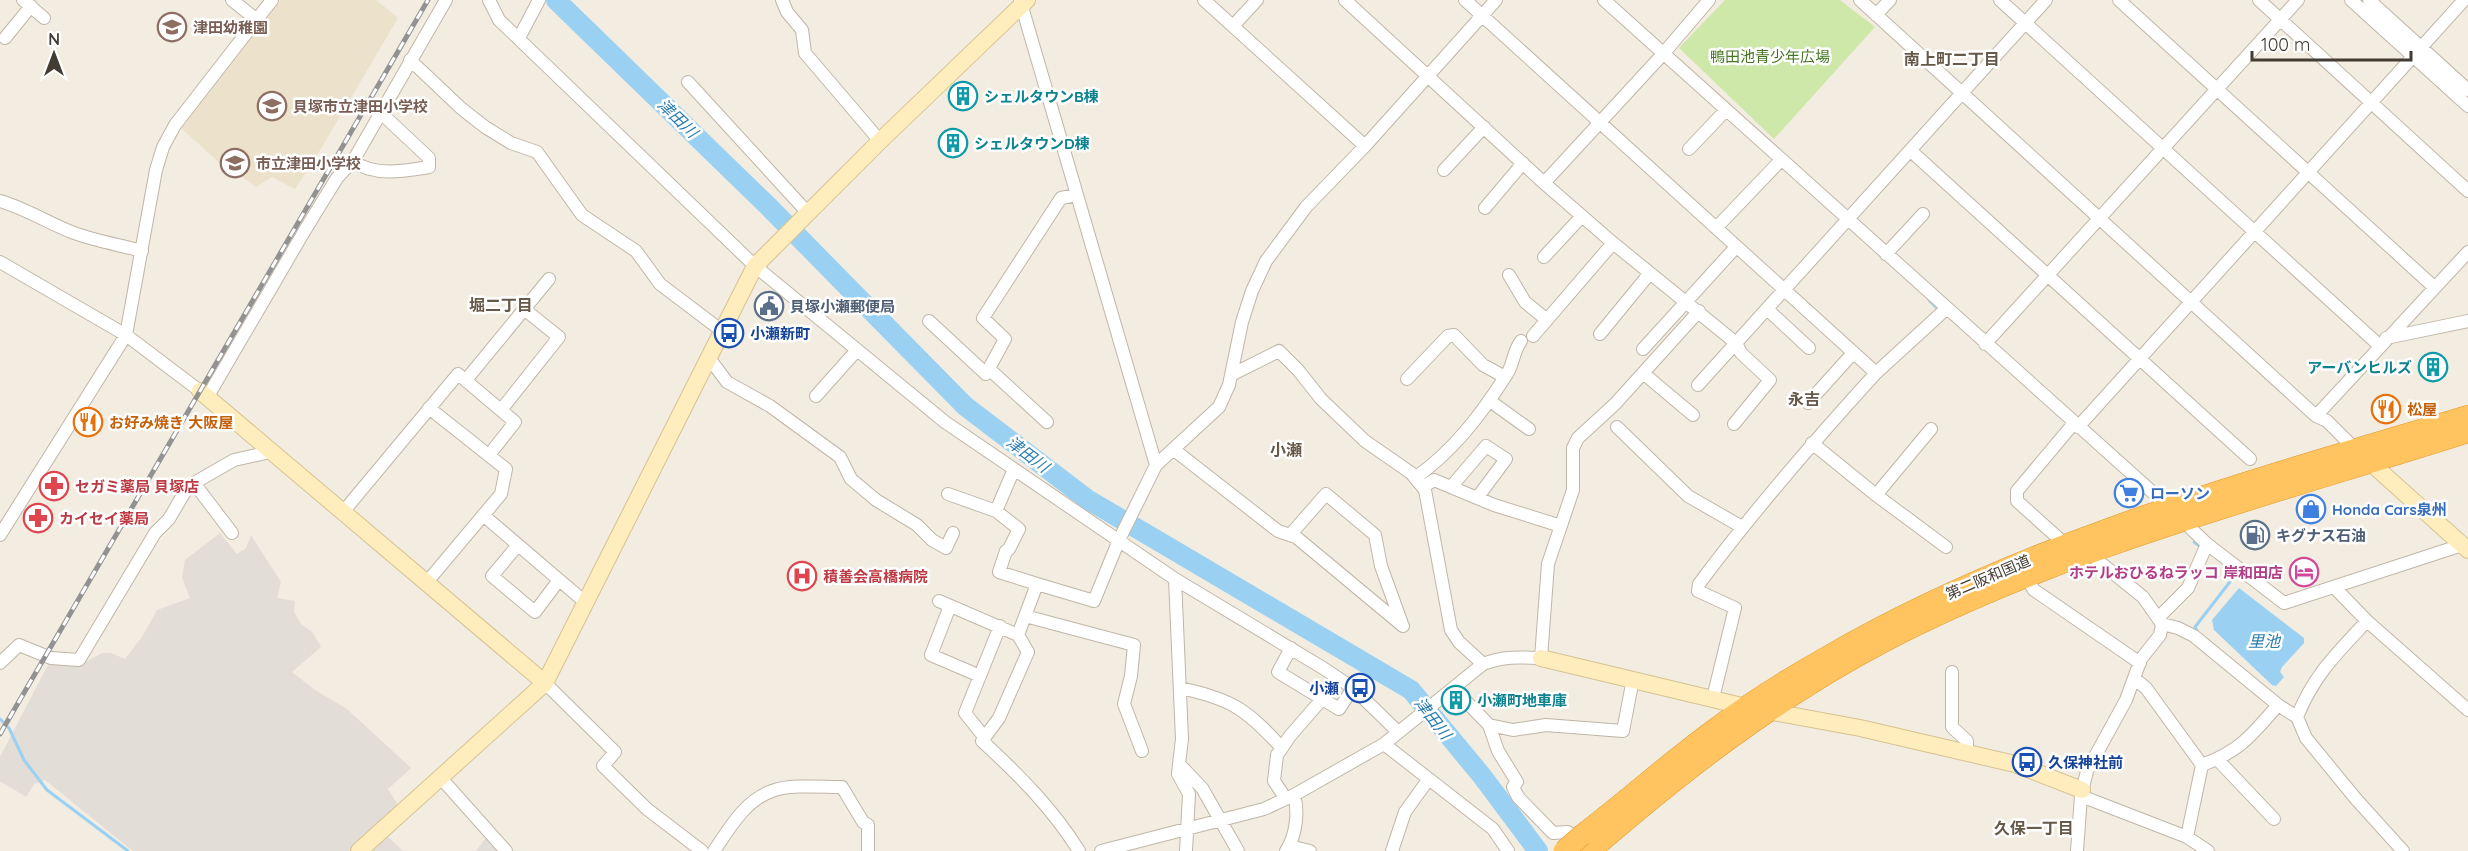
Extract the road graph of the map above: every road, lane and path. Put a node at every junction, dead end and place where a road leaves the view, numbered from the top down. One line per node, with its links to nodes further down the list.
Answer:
1 (232, 0): 29 (street)
2 (272, 0): 29 (street)
3 (446, 0): 37 (street)
4 (489, 0): 34 (street)
5 (539, 0): 34 (street)
6 (782, 0): 49 (street)
7 (1204, 0): 32 (street)
8 (1257, 0): 32 (street)
9 (1345, 0): 38 (street)
10 (1465, 0): 26 (street)
11 (1496, 0): 26 (street)
12 (1604, 0): 36 (street)
13 (1709, 0): 36 (street)
14 (1860, 0): 27 (street)
15 (1890, 0): 27 (street)
16 (2000, 0): 31 (street)
17 (2046, 0): 31 (street)
18 (2119, 0): 40 (street)
19 (2259, 0): 30 (street)
20 (2298, 0): 30 (street)
21 (2351, 0): 35 (street)
22 (2369, 0): 35 (street)
23 (2464, 0): 35 (street)
24 (1023, 2): 49 (street); 61 (street)
25 (27, 3): 28 (street); 33 (street)
26 (1482, 15): 38 (street); 47 (street)
27 (1876, 15): 42 (street)
28 (44, 18)
29 (257, 20): 73 (street)
30 (2281, 20): 40 (street); 43 (street)
31 (2025, 22): 42 (street); 51 (street)
32 (1233, 26): 50 (street)
33 (5, 38)
34 (519, 38): 78 (street)
35 (2416, 52): 41 (street); 43 (street); 44 (street)
36 (1663, 54): 45 (street); 47 (street)
37 (410, 60): 46 (street); 94 (street)
38 (1428, 74): 48 (street); 50 (street)
39 (688, 82): 64 (street)
40 (2217, 88): 51 (street); 58 (street)
41 (2468, 90)
42 (1962, 92): 53 (street); 67 (street)
43 (2372, 103): 58 (street); 60 (street)
44 (2468, 106)
45 (1726, 110): 52 (street); 54 (street)
46 (381, 113): 55 (street); 55 (street)
47 (1600, 121): 59 (street); 69 (street)
48 (1484, 127): 56 (street); 57 (street)
49 (880, 141): 64 (street)
50 (1365, 146): 111 (street)
51 (2163, 147): 67 (street); 70 (street)
52 (1689, 149)
53 (1911, 151): 68 (street); 81 (street)
54 (1781, 160): 68 (street); 69 (street)
55 (353, 162): 116 (street)
56 (1523, 164): 59 (street); 63 (street)
57 (1444, 170)
58 (2309, 172): 70 (street); 83 (street)
59 (1544, 183): 66 (street)
60 (2468, 191)
61 (1077, 195): 110 (street); 141 (street)
62 (0, 201): 73 (street)
63 (1485, 208)
64 (808, 213): 78 (street)
65 (1923, 214): 75 (street)
66 (1581, 216): 71 (street); 76 (street)
67 (2099, 217): 81 (street); 86 (street)
68 (1848, 219): 75 (street); 84 (street)
69 (1716, 228): 72 (street)
70 (2256, 231): 86 (street); 99 (street)
71 (1613, 243): 79 (street); 91 (street)
72 (1736, 247): 84 (street); 85 (street)
73 (142, 251): 96 (street)
74 (2468, 252): 83 (street)
75 (1886, 254): 87 (street)
76 (1544, 257)
77 (0, 262): 96 (street)
78 (755, 266): 94 (street); 104 (street)
79 (1650, 273): 85 (street); 95 (street)
80 (1509, 274): 91 (street)
81 (2046, 276): 101 (street); 107 (street)
82 (549, 279): 88 (street)
83 (2434, 287): 99 (street)
84 (1783, 291): 89 (street); 105 (street)
85 (1685, 300): 90 (street); 103 (street)
86 (2192, 302): 107 (street); 124 (street)
87 (1947, 308): 101 (street); 109 (street)
88 (524, 309): 114 (street); 122 (street)
89 (1767, 309): 100 (street); 102 (street)
90 (1699, 311): 100 (street); 108 (street)
91 (1547, 320): 97 (street)
92 (929, 321): 110 (street)
93 (2468, 321): 99 (street)
94 (722, 331): 106 (street)
95 (1599, 334)
96 (126, 335): 116 (street); 157 (street)
97 (1533, 336)
98 (1521, 341): 112 (street)
99 (2383, 342): 124 (street)
100 (1736, 343): 115 (street); 127 (street)
101 (1984, 344): 128 (street)
102 (1809, 348)
103 (1643, 349)
104 (857, 350): 117 (street); 142 (street)
105 (1853, 352): 109 (street); 119 (street)
106 (709, 358): 156 (street); 172 (street)
107 (2139, 360): 128 (street); 139 (street)
108 (1643, 373): 123 (street); 153 (street)
109 (1876, 373): 134 (street)
110 (986, 375): 126 (street)
111 (1231, 375): 135 (street); 143 (street)
112 (1505, 377): 113 (street); 118 (street)
113 (1407, 379)
114 (466, 380): 121 (street); 122 (street)
115 (1698, 385)
116 (204, 394): 137 (street)
117 (816, 396)
118 (1490, 401): 131 (street); 143 (street)
119 (1808, 403)
120 (2468, 407): 129 (highway)
121 (429, 408): 138 (street); 149 (street)
122 (501, 410): 138 (street)
123 (1693, 415)
124 (2316, 416): 136 (street)
125 (2468, 416): 129 (highway, 第二阪和国道)
126 (1047, 422)
127 (1734, 424)
128 (2076, 425): 151 (street); 162 (street)
129 (2439, 425): 136 (highway, 第二阪和国道)
130 (1617, 428): 154 (street)
131 (1529, 429)
132 (1930, 429): 147 (street)
133 (2468, 432): 140 (highway, 第二阪和国道)
134 (1812, 443): 147 (street); 154 (street)
135 (1173, 449): 141 (street); 158 (street)
136 (2355, 449): 140 (street); 151 (highway, 第二阪和国道)
137 (270, 452): 144 (street); 149 (street)
138 (489, 455): 152 (street)
139 (2250, 459)
140 (2371, 463): 151 (highway, 第二阪和国道); 163 (street)
141 (1156, 465): 159 (street)
142 (1014, 469): 150 (street); 159 (street)
143 (1419, 482): 145 (street); 182 (street)
144 (194, 483): 155 (street); 180 (street)
145 (1451, 487): 148 (street); 148 (street)
146 (948, 494): 150 (street)
147 (1876, 495): 164 (street)
148 (1477, 498): 153 (street)
149 (343, 512): 169 (street)
150 (996, 512): 170 (street)
151 (2176, 514): 161 (street); 162 (highway, 第二阪和国道); 165 (highway, 第二阪和国道)
152 (483, 515): 160 (street); 169 (street)
153 (1561, 526): 179 (street)
154 (1742, 526): 191 (street)
155 (232, 533)
156 (953, 533)
157 (0, 535)
158 (1290, 535): 158 (street)
159 (1119, 540): 167 (street); 170 (street)
160 (518, 544): 168 (street); 168 (street)
161 (2207, 544): 171 (street); 174 (street)
162 (2065, 546): 165 (street); 194 (highway, 第二阪和国道)
163 (2466, 546): 171 (street)
164 (1946, 547)
165 (2089, 553): 166 (highway, 第二阪和国道); 174 (street)
166 (2026, 577): 181 (street); 196 (highway, 第二阪和国道)
167 (1175, 579): 178 (street); 188 (street)
168 (559, 580): 172 (street)
169 (427, 582): 187 (street)
170 (1037, 584): 173 (street)
171 (2334, 587): 175 (street)
172 (585, 602): 187 (street)
173 (1025, 616): 177 (street); 203 (street)
174 (2160, 620): 181 (street); 193 (street)
175 (2367, 621): 195 (street); 197 (street)
176 (1000, 626): 177 (street); 184 (street); 184 (street)
177 (1018, 635): 200 (street)
178 (1291, 648): 189 (street); 192 (street)
179 (1541, 658): 182 (street); 185 (street)
180 (0, 663)
181 (2140, 663): 186 (street)
182 (1483, 664): 190 (street)
183 (1952, 672): 204 (street)
184 (980, 676): 200 (street)
185 (1633, 679): 191 (street); 198 (street)
186 (2135, 679): 207 (street); 210 (street)
187 (545, 683): 208 (street); 220 (street)
188 (1180, 688): 202 (street); 206 (street)
189 (1353, 688): 192 (street); 199 (street)
190 (1453, 688): 198 (street); 199 (street)
191 (1713, 698): 194 (street)
192 (1322, 699): 202 (street)
193 (2278, 705): 197 (street); 205 (street)
194 (1746, 707): 196 (street); 216 (highway, 第二阪和国道)
195 (2468, 710)
196 (1769, 712): 204 (street); 216 (highway, 第二阪和国道)
197 (2297, 717): 233 (street)
198 (1489, 725): 216 (street)
199 (1398, 732): 201 (street)
200 (985, 738): 223 (street)
201 (1384, 744): 209 (street); 211 (street)
202 (1282, 748): 211 (street)
203 (1142, 751)
204 (1966, 753): 210 (street)
205 (2217, 759): 207 (street); 212 (street)
206 (1179, 764): 213 (street); 214 (street)
207 (2202, 765): 215 (street)
208 (440, 777): 218 (street); 219 (street)
209 (1428, 780): 228 (street); 229 (street)
210 (2082, 793): 215 (street); 231 (street)
211 (1290, 797): 213 (street); 217 (street)
212 (2274, 819)
213 (1222, 820): 214 (street); 226 (street)
214 (1187, 829): 224 (street); 225 (street)
215 (2187, 837): 232 (street)
216 (1588, 846): 230 (highway, 第二阪和国道, bridge)
217 (1287, 848): 227 (street)
218 (359, 851)
219 (506, 851)
220 (702, 851)
221 (714, 851): 222 (street)
222 (868, 851)
223 (1079, 851)
224 (1101, 851)
225 (1186, 851)
226 (1238, 851)
227 (1310, 851)
228 (1392, 851)
229 (1508, 851)
230 (1564, 851)
231 (2077, 851)
232 (2208, 851)
233 (2403, 851)

